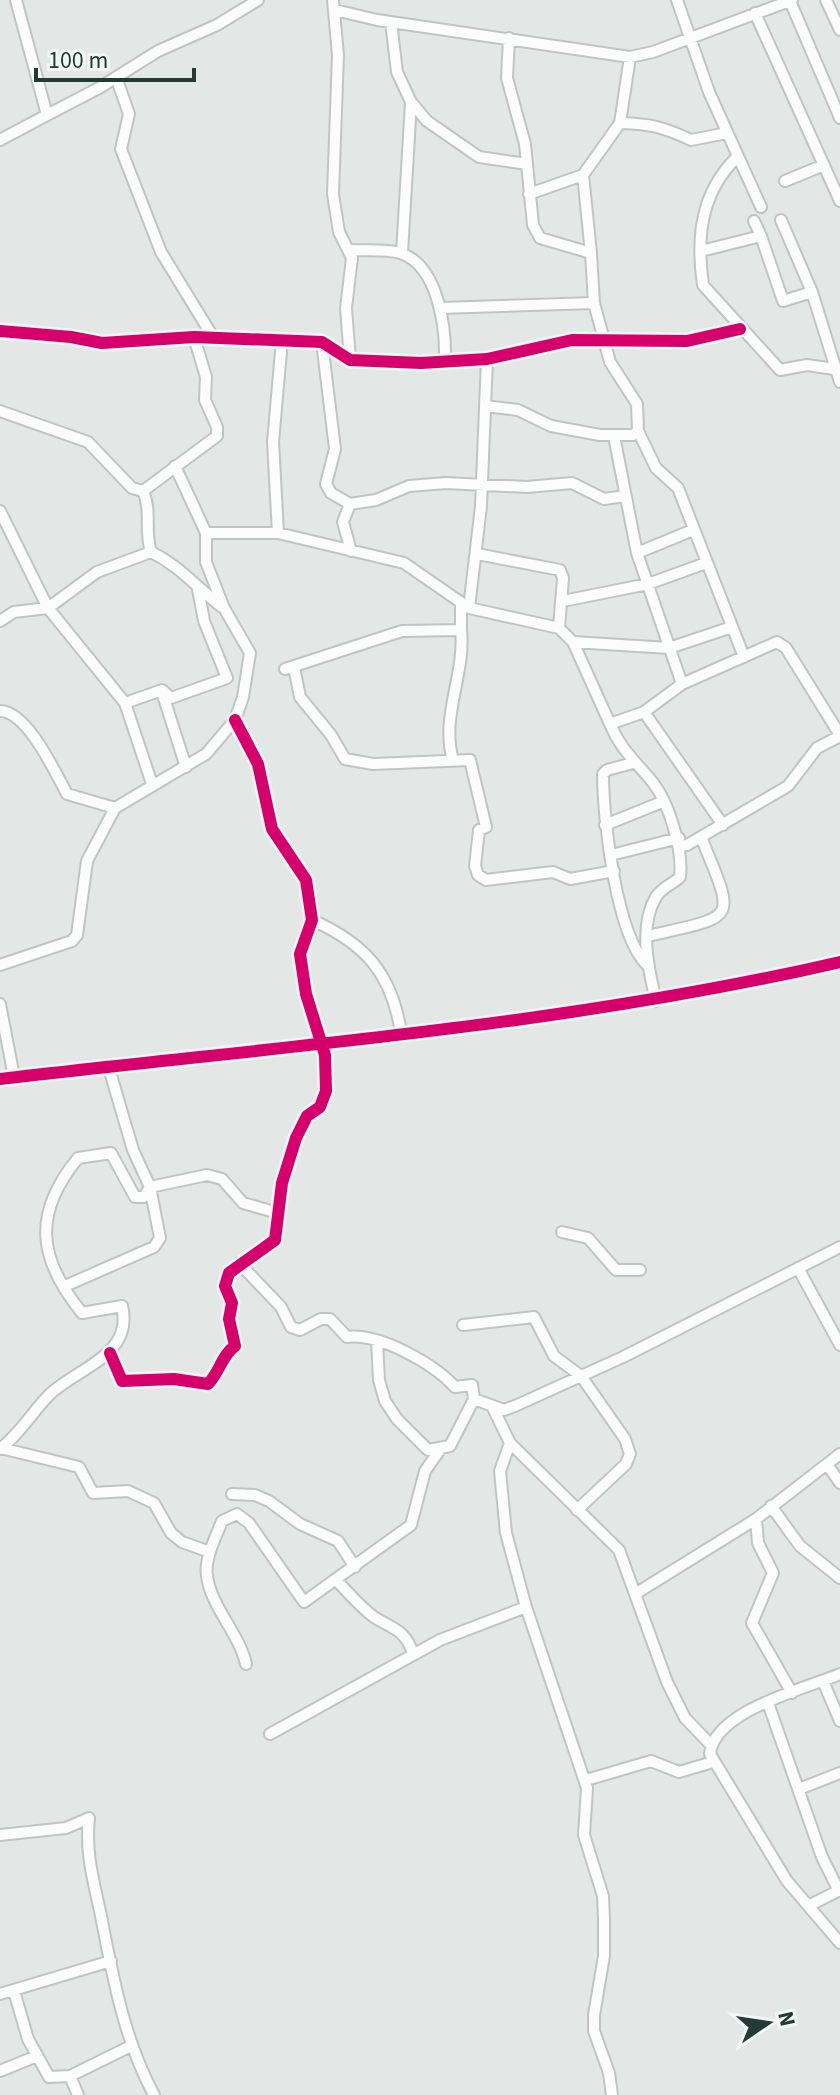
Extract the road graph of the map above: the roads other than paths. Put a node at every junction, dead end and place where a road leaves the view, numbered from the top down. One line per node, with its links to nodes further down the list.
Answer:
1 (16, 0): 15 (street)
2 (258, 0): 13 (street)
3 (677, 0): 11 (street)
4 (791, 0): 7 (street); 16 (street)
5 (826, 0): 9 (street)
6 (334, 5): 8 (street); 31 (street)
7 (755, 13): 11 (street); 22 (street)
8 (391, 22): 10 (street); 14 (street)
9 (840, 30)
10 (509, 38): 12 (street); 21 (street)
11 (688, 38): 12 (street); 18 (street)
12 (630, 57): 17 (street)
13 (116, 77): 15 (street); 41 (street)
14 (411, 102): 21 (street); 33 (street)
15 (47, 115): 19 (street)
16 (840, 118)
17 (620, 123): 18 (street); 23 (street)
18 (727, 133): 20 (street)
19 (0, 140)
20 (736, 158): 27 (street); 32 (street)
21 (527, 164): 25 (street)
22 (824, 165): 24 (street); 26 (street)
23 (583, 175): 25 (street); 34 (street)
24 (785, 181)
25 (529, 194): 34 (street)
26 (840, 201)
27 (761, 207)
28 (781, 220): 35 (street)
29 (754, 221): 30 (street)
30 (761, 236): 32 (street); 35 (street)
31 (351, 250): 33 (street); 46 (street)
32 (701, 251): 38 (street)
33 (402, 253): 37 (street)
34 (591, 253): 36 (street)
35 (812, 292): 48 (street)
36 (594, 303): 37 (street); 43 (street)
37 (440, 308): 47 (street)
38 (740, 329): 43 (street); 48 (street)
39 (0, 331): 40 (street)
40 (194, 337): 41 (street); 54 (street)
41 (213, 337): 42 (street)
42 (282, 340): 44 (street); 62 (street)
43 (603, 340): 45 (street); 52 (street)
44 (322, 342): 46 (street); 58 (street)
45 (487, 359): 47 (street); 50 (street)
46 (350, 360): 47 (street)
47 (445, 362)
48 (834, 369): 49 (street)
49 (840, 382)
50 (486, 406): 53 (street); 55 (street)
51 (0, 411): 56 (street)
52 (638, 431): 53 (street); 60 (street)
53 (614, 436): 57 (street)
54 (175, 466): 56 (street); 61 (street)
55 (482, 485): 57 (street); 58 (street); 66 (street)
56 (143, 491): 64 (street)
57 (625, 496): 65 (street)
58 (350, 504): 63 (street)
59 (0, 511): 72 (street)
60 (693, 530): 65 (street); 67 (street)
61 (206, 533): 62 (street); 73 (street)
62 (278, 533): 63 (street)
63 (351, 551): 71 (street)
64 (151, 552): 69 (street); 72 (street)
65 (637, 553): 68 (street)
66 (477, 554): 70 (street); 71 (street)
67 (706, 563): 68 (street); 75 (street)
68 (648, 584): 70 (street); 79 (street)
69 (198, 589): 73 (street); 82 (street)
70 (563, 601): 76 (street)
71 (465, 606): 76 (street); 77 (street)
72 (48, 608): 74 (street); 83 (street)
73 (224, 608): 86 (street)
74 (0, 621)
75 (732, 627): 79 (street); 80 (street)
76 (559, 628): 78 (street)
77 (461, 630): 89 (street); 89 (street)
78 (573, 642): 79 (street); 87 (street)
79 (669, 648): 81 (street)
80 (744, 657): 81 (street); 88 (street)
81 (682, 684): 85 (street)
82 (162, 690): 83 (street); 91 (street)
83 (125, 703): 92 (street)
84 (0, 711): 94 (street)
85 (644, 712): 87 (street); 96 (street)
86 (235, 720): 91 (street); 101 (street)
87 (610, 724): 90 (street)
88 (840, 735): 96 (street)
89 (453, 760): 100 (street)
90 (633, 763): 93 (street); 95 (street)
91 (186, 767): 92 (street)
92 (152, 784): 94 (street)
93 (662, 802): 95 (street); 98 (street)
94 (115, 808): 104 (street)
95 (605, 825): 99 (street)
96 (723, 825): 97 (street)
97 (701, 837): 98 (street); 102 (street)
98 (680, 842): 99 (street); 102 (street)
99 (611, 855): 100 (street)
100 (614, 871): 105 (street)
101 (312, 920): 108 (street); 109 (street)
102 (648, 936): 105 (street)
103 (840, 962): 106 (street)
104 (0, 965)
105 (647, 965): 106 (street)
106 (656, 1001): 108 (street)
107 (0, 1004): 111 (street)
108 (401, 1033): 109 (street)
109 (323, 1041): 110 (street); 113 (street)
110 (108, 1065): 111 (street); 112 (street)
111 (7, 1078)
112 (150, 1187): 113 (street); 119 (street); 119 (street)
113 (278, 1213): 116 (street)
114 (562, 1232): 118 (street)
115 (840, 1247): 117 (street)
116 (239, 1263): 121 (street); 123 (street)
117 (798, 1268): 122 (street); 124 (street)
118 (640, 1270)
119 (65, 1286): 123 (street)
120 (463, 1325): 124 (street)
121 (377, 1341): 125 (street); 129 (street)
122 (840, 1345)
123 (110, 1353): 128 (street)
124 (581, 1376): 126 (street); 135 (street)
125 (474, 1399): 126 (street); 129 (street)
126 (493, 1408): 127 (street)
127 (510, 1443): 135 (street); 142 (street)
128 (0, 1449): 137 (street)
129 (439, 1451): 138 (street)
130 (840, 1454): 131 (street)
131 (827, 1464): 132 (street); 134 (street)
132 (840, 1483)
133 (232, 1494): 138 (street)
134 (771, 1506): 136 (street); 139 (street)
135 (577, 1510): 141 (street)
136 (756, 1519): 141 (street); 147 (street)
137 (210, 1552): 140 (street); 144 (street)
138 (355, 1567): 140 (street)
139 (840, 1578)
140 (337, 1581): 143 (street)
141 (635, 1594): 151 (street)
142 (526, 1607): 143 (street); 154 (street)
143 (413, 1654): 150 (street)
144 (246, 1664)
145 (840, 1674): 146 (street)
146 (823, 1681): 147 (street); 149 (street)
147 (792, 1693): 148 (street)
148 (768, 1703): 151 (street); 155 (street)
149 (840, 1721)
150 (270, 1734)
151 (711, 1745): 152 (street)
152 (713, 1762): 154 (street); 158 (street)
153 (840, 1773): 155 (street)
154 (586, 1780): 169 (street)
155 (799, 1789): 157 (street)
156 (0, 1835): 160 (street)
157 (839, 1890): 158 (street)
158 (810, 1905): 159 (street)
159 (840, 1943)
160 (111, 1961): 161 (street); 163 (street)
161 (14, 1991): 162 (street); 164 (street)
162 (0, 1994)
163 (131, 2046): 166 (street); 168 (street)
164 (37, 2056): 165 (street); 166 (street)
165 (0, 2071)
166 (70, 2076): 167 (street)
167 (78, 2095)
168 (154, 2095)
169 (612, 2095)

